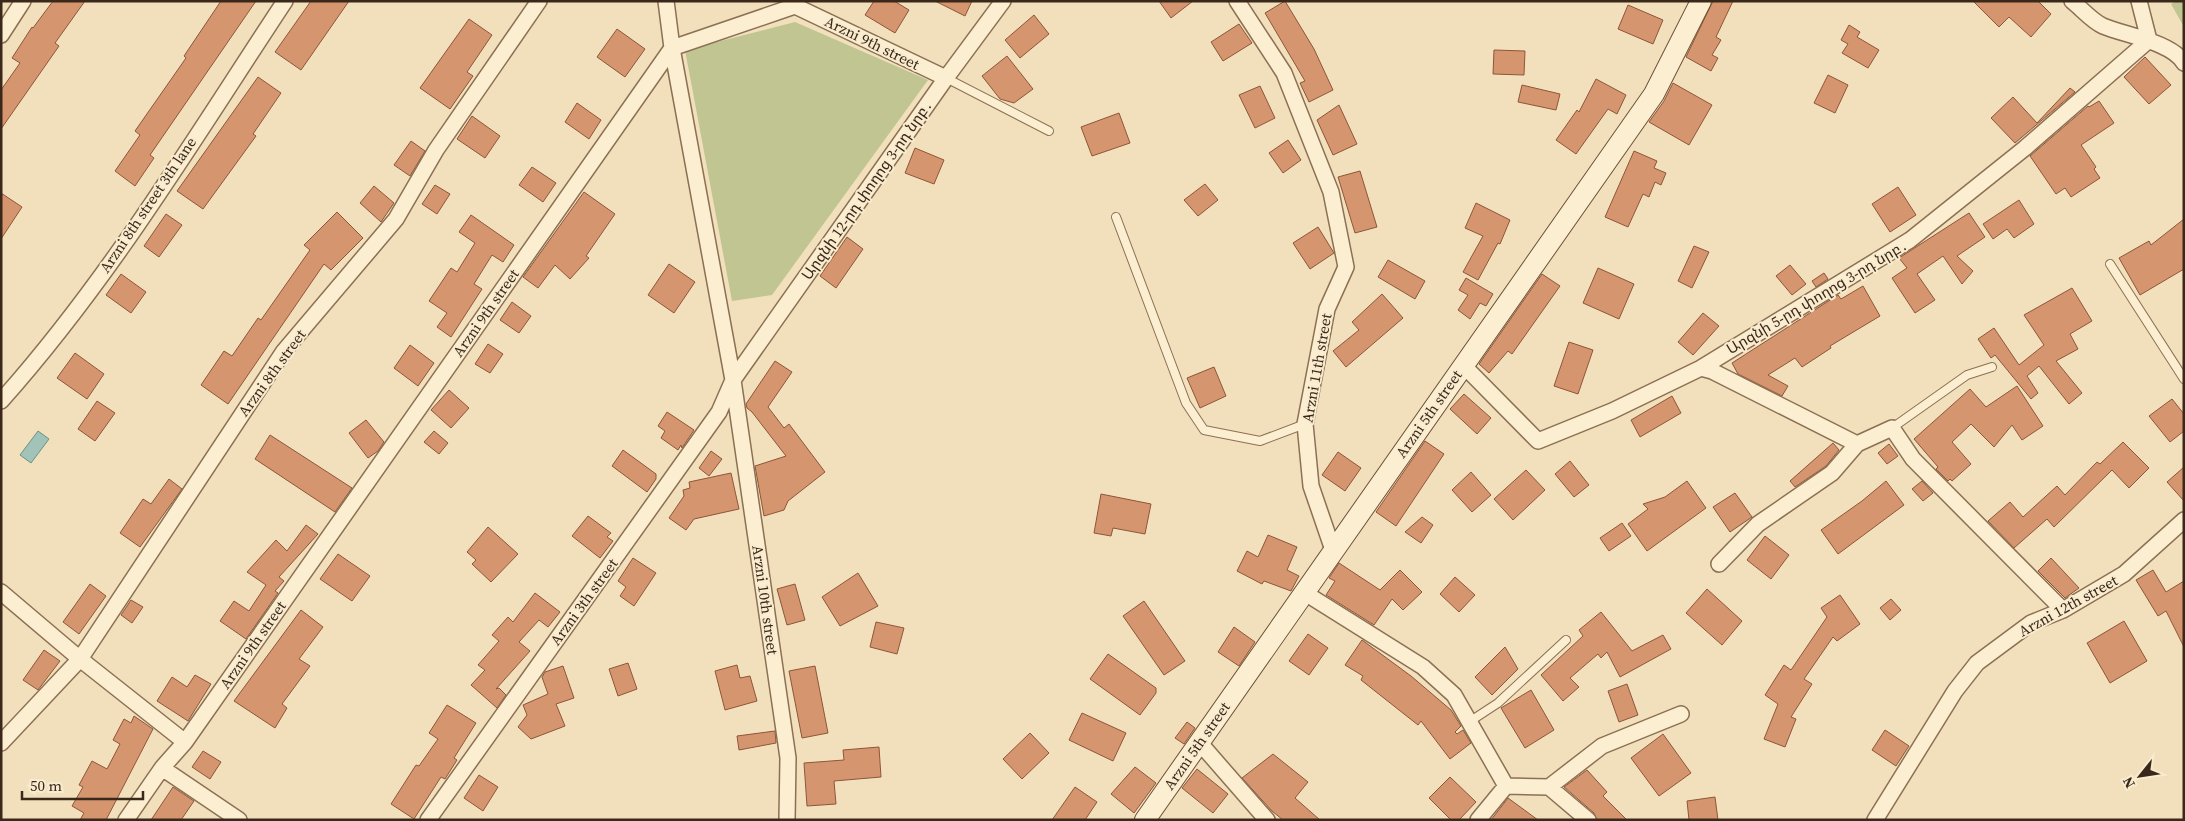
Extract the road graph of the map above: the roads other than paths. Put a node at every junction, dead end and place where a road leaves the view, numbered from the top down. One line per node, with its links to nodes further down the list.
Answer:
1 (23, 1): 10 (street)
2 (285, 1): 23 (street, Arzni 8th street 3th lane)
3 (540, 1): 34 (street, Arzni 8th street)
4 (666, 1): 12 (street, Arzni 10th street)
5 (1003, 1): 14 (street, Արզնի 12-րդ փողոց 3-րդ նրբ․)
6 (1237, 1): 24 (street, Arzni 11th street)
7 (1701, 1): 18 (street, Arzni 5th street)
8 (2072, 1): 11 (street)
9 (2139, 1): 11 (street)
10 (1, 35)
11 (2149, 40): 13 (street); 20 (street, Արզնի 5-րդ փողոց 3-րդ նրբ․)
12 (672, 48): 14 (street, Arzni 9th street); 22 (street, Arzni 10th street); 37 (street, Arzni 9th street)
13 (2184, 63)
14 (946, 78): 15 (lane); 22 (street, Արզնի 12-րդ փողոց 3-րդ նրբ․)
15 (1049, 131)
16 (1116, 216): 24 (lane)
17 (2110, 264): 21 (lane)
18 (1464, 365): 20 (street, Արզնի 5-րդ փողոց 3-րդ նրբ․); 28 (street, Arzni 5th street)
19 (1992, 367): 25 (lane)
20 (1701, 368): 26 (street)
21 (2184, 379)
22 (733, 380): 45 (street, Arzni 3th street); 46 (street, Arzni 10th street)
23 (1, 401)
24 (1305, 424): 28 (street, Arzni 11th street)
25 (1892, 428): 26 (street); 32 (street)
26 (1857, 444): 29 (street)
27 (2184, 520): 32 (street, Arzni 12th street)
28 (1333, 550): 31 (street, Arzni 5th street)
29 (1719, 564)
30 (1, 592): 34 (street)
31 (1305, 594): 36 (street); 38 (street, Arzni 5th street)
32 (2063, 610): 51 (street, Arzni 12th street)
33 (1566, 640): 36 (lane)
34 (80, 659): 37 (street); 39 (street, Arzni 8th street)
35 (1681, 714): 42 (street)
36 (1469, 722): 41 (street)
37 (185, 742): 40 (street, Arzni 9th street)
38 (1199, 742): 47 (street, Arzni 5th street); 48 (street)
39 (1, 743)
40 (162, 768): 43 (street, Arzni 9th street); 44 (street)
41 (1506, 786): 42 (street); 49 (street)
42 (1549, 787): 50 (street)
43 (126, 820)
44 (239, 820)
45 (428, 820)
46 (787, 820)
47 (1145, 820)
48 (1267, 820)
49 (1478, 820)
50 (1588, 820)
51 (1874, 820)

